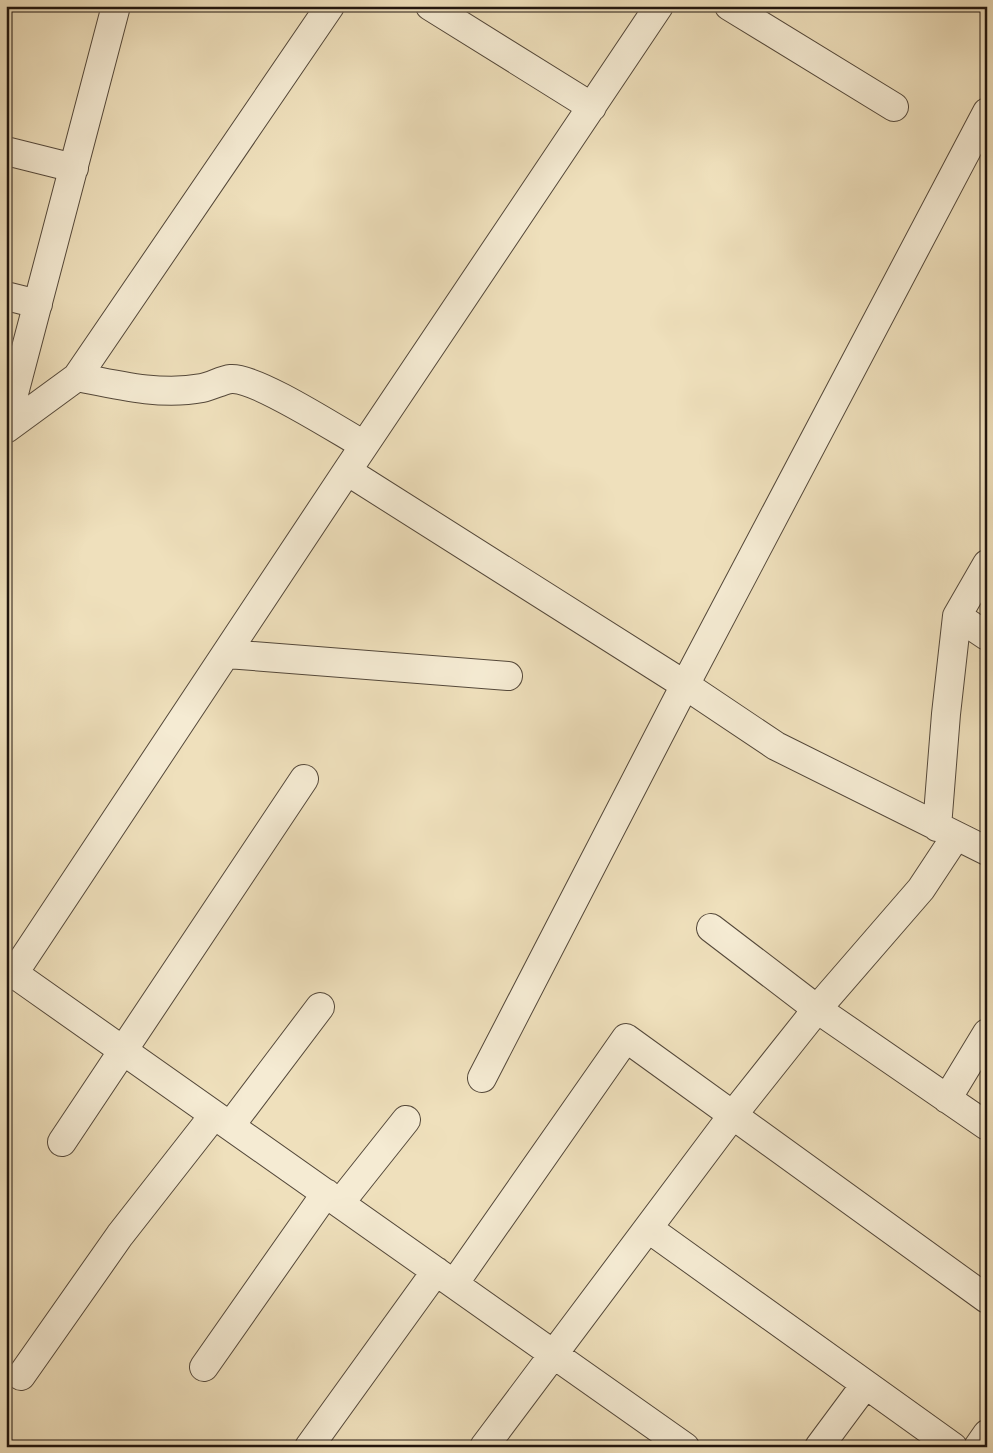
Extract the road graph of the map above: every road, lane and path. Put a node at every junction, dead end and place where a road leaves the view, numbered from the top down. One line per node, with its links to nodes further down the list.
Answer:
1 (116, 6): 10 (street)
2 (330, 6): 13 (street)
3 (430, 6): 7 (street)
4 (659, 6): 7 (street)
5 (729, 6): 6 (street)
6 (894, 107)
7 (592, 108): 16 (street)
8 (987, 112): 23 (street)
9 (6, 151): 10 (street)
10 (74, 168): 12 (street)
11 (6, 296): 12 (street)
12 (38, 304): 14 (street)
13 (77, 377): 15 (street); 16 (street)
14 (6, 424)
15 (6, 430)
16 (364, 445): 17 (street)
17 (347, 471): 21 (street); 23 (street)
18 (987, 564): 19 (street)
19 (957, 616): 20 (street); 25 (street)
20 (987, 636)
21 (227, 654): 22 (street); 28 (street)
22 (508, 676)
23 (685, 685): 25 (street); 33 (street)
24 (304, 779): 32 (street)
25 (947, 832): 26 (street); 30 (street)
26 (987, 851)
27 (711, 928): 30 (street)
28 (10, 971): 32 (street)
29 (320, 1007): 36 (street)
30 (817, 1009): 34 (street); 35 (street)
31 (987, 1033): 34 (street)
32 (123, 1050): 36 (street); 39 (street)
33 (482, 1078)
34 (947, 1099): 38 (street)
35 (732, 1116): 41 (street); 42 (street); 43 (street)
36 (222, 1120): 40 (street); 46 (street)
37 (406, 1120): 40 (street)
38 (987, 1126)
39 (62, 1142)
40 (333, 1198): 42 (street); 45 (street)
41 (649, 1229): 44 (street); 47 (street)
42 (445, 1277): 44 (street); 50 (street)
43 (987, 1299)
44 (553, 1354): 49 (street); 51 (street)
45 (204, 1367)
46 (22, 1376)
47 (865, 1385): 53 (street); 54 (street)
48 (987, 1434): 55 (street)
49 (655, 1439): 52 (street)
50 (308, 1447)
51 (484, 1447)
52 (685, 1447)
53 (820, 1447)
54 (953, 1447)
55 (978, 1447)

